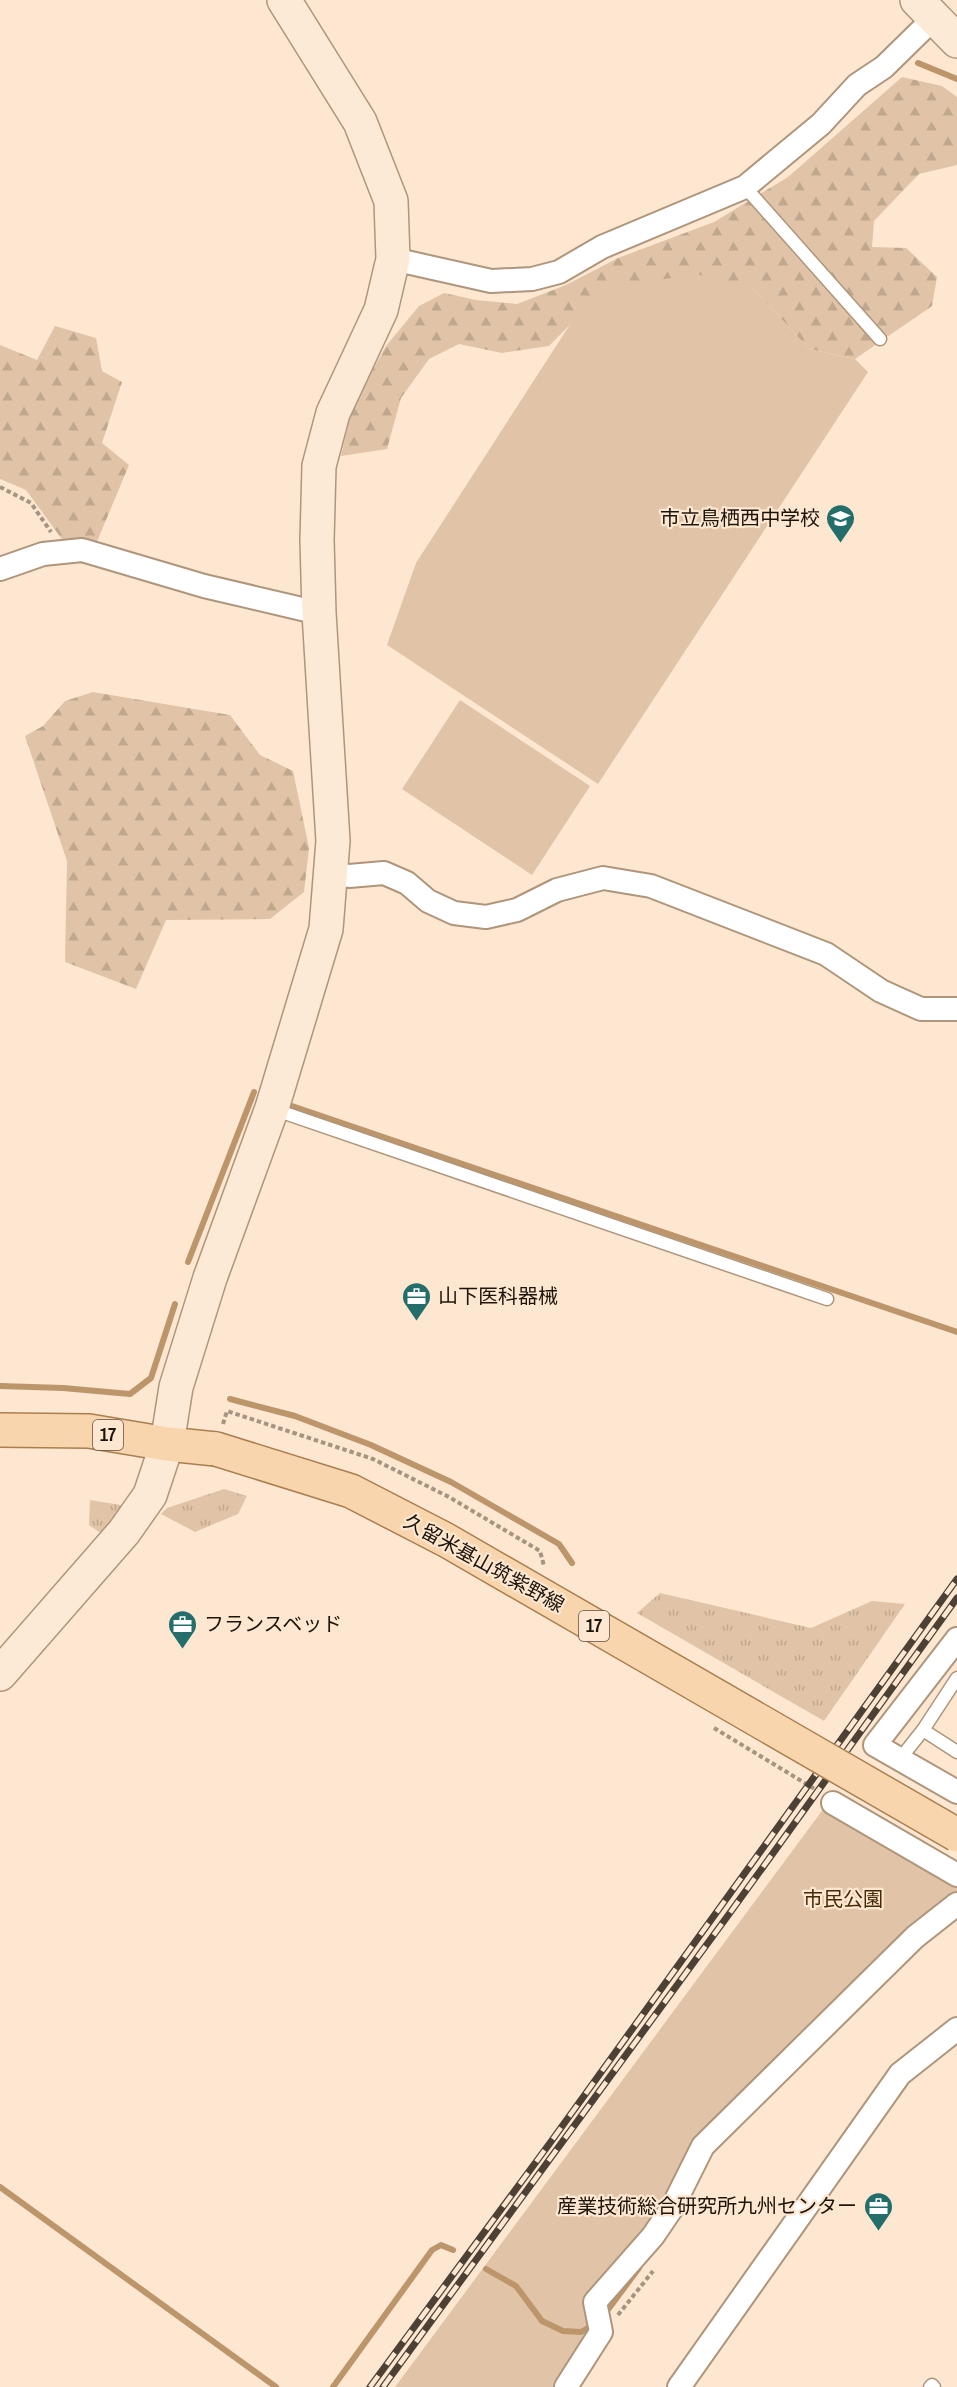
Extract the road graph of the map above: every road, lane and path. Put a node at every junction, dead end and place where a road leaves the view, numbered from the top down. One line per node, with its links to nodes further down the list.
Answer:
1 (284, 0): 5 (street)
2 (925, 9): 3 (street); 4 (street)
3 (957, 42)
4 (745, 187): 5 (street); 6 (lane)
5 (393, 259): 10 (street)
6 (880, 339)
7 (0, 487): 8 (path)
8 (64, 550): 9 (street); 10 (street)
9 (0, 569)
10 (318, 613): 11 (street)
11 (331, 873): 12 (street); 13 (street)
12 (957, 1010)
13 (272, 1108): 14 (lane); 16 (street)
14 (827, 1299)
15 (0, 1430): 16 (main road, 久留米基山筑紫野線 / 17)
16 (167, 1444): 18 (street); 25 (main road, 久留米基山筑紫野線 / 17, bridge)
17 (957, 1639): 22 (street)
18 (0, 1674)
19 (957, 1678): 20 (lane)
20 (924, 1730): 21 (lane); 22 (lane)
21 (957, 1752)
22 (900, 1759): 23 (street)
23 (957, 1792)
24 (833, 1803): 26 (street)
25 (957, 1835)
26 (957, 1875)
27 (957, 1904): 29 (street)
28 (957, 2029): 30 (street)
29 (566, 2387)
30 (679, 2387)

